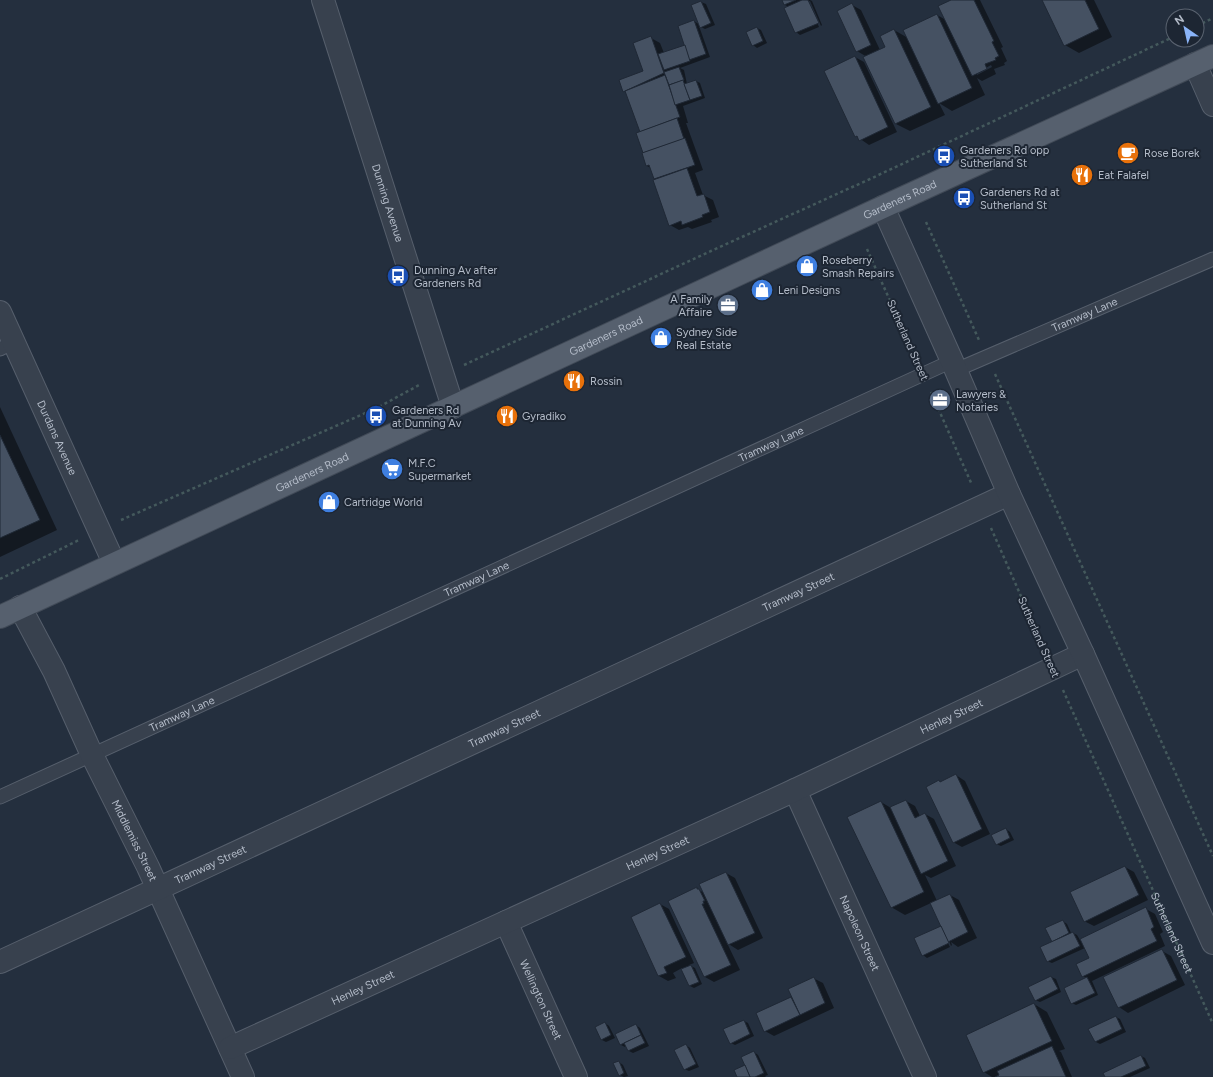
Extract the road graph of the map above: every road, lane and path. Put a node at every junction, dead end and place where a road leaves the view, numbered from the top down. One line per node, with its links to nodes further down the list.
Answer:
1 (328, 2): 14 (street, Dunning Avenue)
2 (1165, 41): 14 (path)
3 (1204, 60): 4 (street); 5 (main road, Gardeners Road)
4 (1213, 104)
5 (883, 207): 12 (street); 15 (main road, Gardeners Road)
6 (926, 222): 11 (path)
7 (868, 249): 13 (path, Sutherland Street)
8 (1213, 259): 11 (lane, Tramway Lane)
9 (0, 312): 10 (street, Durdans Avenue)
10 (7, 346): 18 (street, Durdans Avenue)
11 (987, 357): 12 (lane, Tramway Lane); 28 (path)
12 (954, 366): 13 (lane, Tramway Lane); 16 (street)
13 (923, 374): 17 (path, Sutherland Street); 25 (lane, Tramway Lane)
14 (442, 375): 15 (street, Dunning Avenue); 18 (path)
15 (453, 407): 19 (main road, Gardeners Road)
16 (1009, 494): 17 (street, Tramway Street); 23 (street)
17 (981, 506): 24 (path, Sutherland Street); 29 (street, Tramway Street)
18 (99, 530): 19 (street, Durdans Avenue); 20 (path)
19 (114, 563): 21 (main road, Gardeners Road)
20 (0, 579)
21 (20, 607): 22 (main road, Gardeners Road); 25 (street, Middlemiss Street)
22 (0, 617)
23 (1083, 654): 24 (street, Henley Street); 31 (street)
24 (1054, 668): 26 (street, Henley Street); 33 (path, Sutherland Street)
25 (92, 755): 27 (lane, Tramway Lane); 29 (street, Middlemiss Street)
26 (795, 790): 30 (street, Henley Street); 37 (street, Napoleon Street)
27 (0, 797)
28 (1213, 856)
29 (157, 889): 32 (street, Tramway Street); 34 (street, Middlemiss Street)
30 (506, 922): 34 (street, Henley Street); 36 (street, Wellington Street)
31 (1213, 943)
32 (0, 962)
33 (1213, 1024)
34 (230, 1048): 35 (street, Middlemiss Street)
35 (243, 1077)
36 (576, 1077)
37 (925, 1077)

